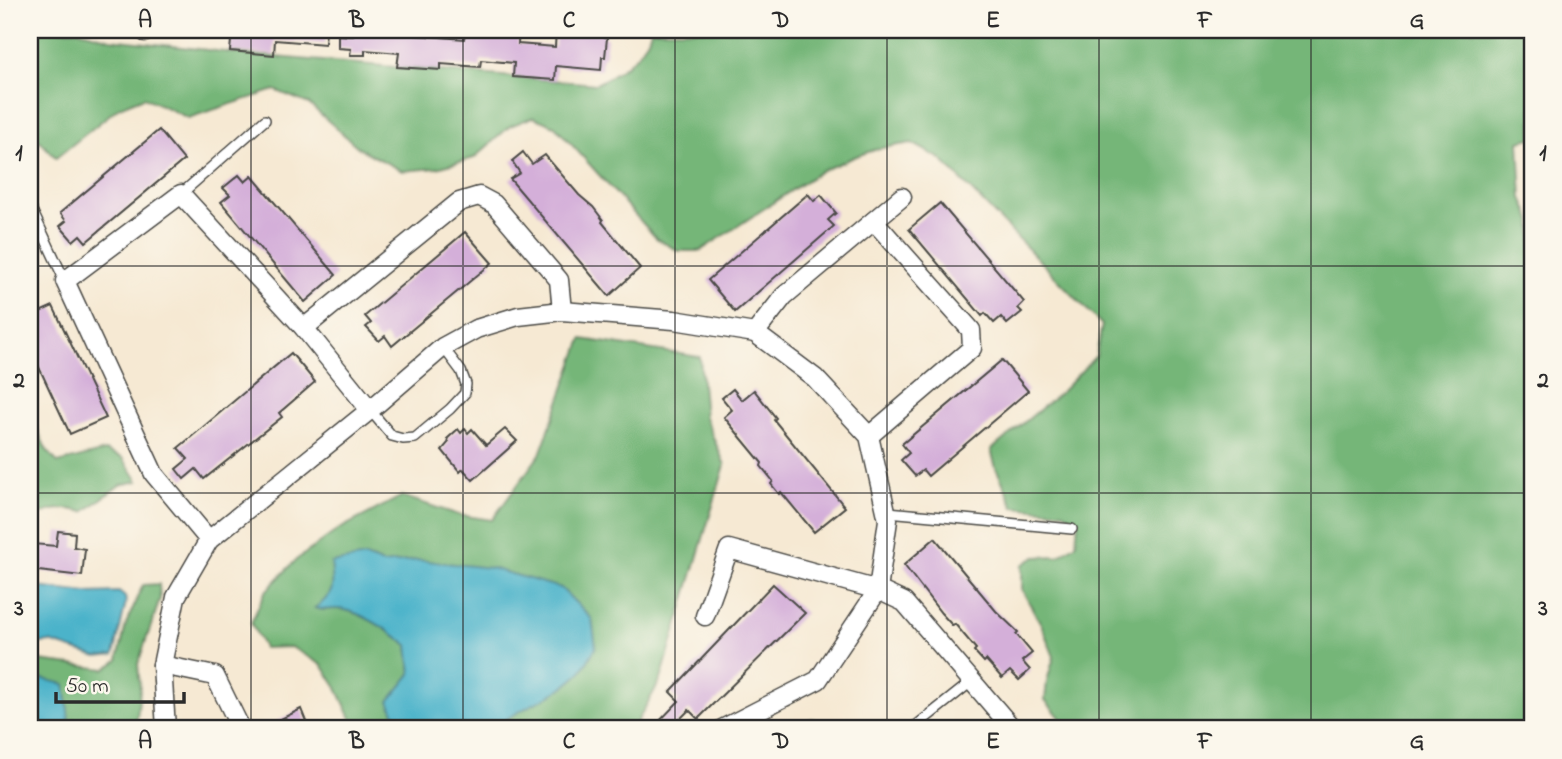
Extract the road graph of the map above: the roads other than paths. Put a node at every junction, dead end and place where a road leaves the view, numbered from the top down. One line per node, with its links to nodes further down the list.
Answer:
1 (265, 120): 2 (lane)
2 (181, 194): 6 (street); 8 (street)
3 (902, 197): 5 (street)
4 (30, 206): 6 (lane)
5 (873, 221): 9 (street); 12 (street)
6 (65, 281): 15 (street)
7 (562, 311): 8 (street); 9 (street); 10 (street)
8 (304, 328): 11 (street)
9 (755, 333): 12 (street)
10 (443, 347): 11 (street); 11 (lane)
11 (370, 410): 15 (street)
12 (869, 436): 13 (street)
13 (888, 512): 14 (lane); 16 (street)
14 (1072, 530)
15 (209, 540): 18 (street)
16 (878, 590): 17 (street); 19 (street); 22 (street)
17 (705, 616)
18 (162, 665): 20 (street); 21 (street)
19 (971, 682): 23 (lane); 24 (street)
20 (166, 729)
21 (241, 729)
22 (722, 729)
23 (912, 729)
24 (1013, 729)

